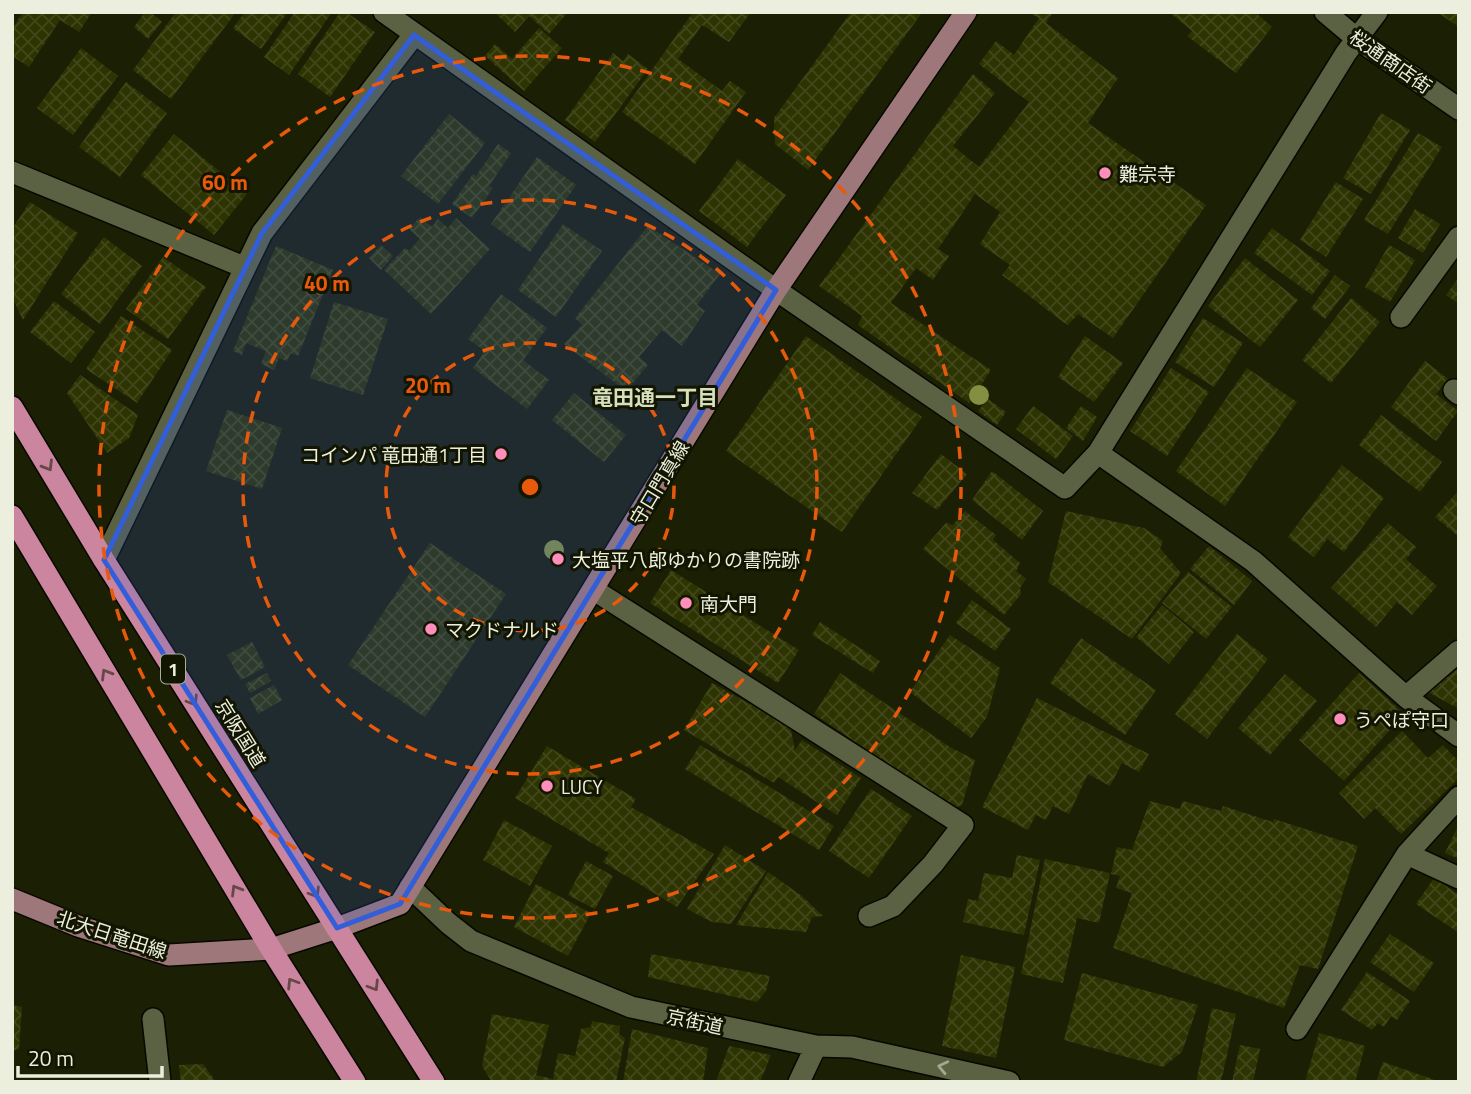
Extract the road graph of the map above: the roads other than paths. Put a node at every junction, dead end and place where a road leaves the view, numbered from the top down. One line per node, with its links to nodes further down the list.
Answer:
1 (384, 12): 5 (street)
2 (966, 12): 11 (main road, 守口門真線)
3 (1325, 12): 6 (street, 桜通商店街)
4 (1377, 12): 6 (street)
5 (414, 34): 10 (street); 11 (street)
6 (1356, 38): 7 (street, 桜通商店街); 14 (street)
7 (1459, 108)
8 (12, 172): 10 (street)
9 (1459, 237): 12 (street)
10 (244, 267): 16 (street)
11 (776, 290): 14 (street); 17 (main road, 守口門真線)
12 (1401, 317)
13 (12, 407): 16 (highway, 京阪国道 / 1, one-way to 16)
14 (1098, 453): 19 (street)
15 (12, 516): 28 (highway, one-way to 15)
16 (104, 560): 27 (highway, 京阪国道 / 1, one-way to 27)
17 (594, 590): 24 (main road, 守口門真線); 26 (street)
18 (1459, 651): 19 (street)
19 (1406, 697): 20 (street)
20 (1459, 736)
21 (1459, 797): 22 (street)
22 (1407, 854): 23 (street); 30 (street)
23 (1459, 878)
24 (410, 887): 27 (main road, 守口門真線); 31 (street, 京街道)
25 (12, 899): 28 (main road, 北大日竜田線)
26 (869, 916)
27 (337, 928): 28 (main road, 北大日竜田線); 34 (highway, 京阪国道 / 1, one-way to 34)
28 (271, 949): 33 (highway, one-way to 28)
29 (153, 1019): 32 (street)
30 (1297, 1029)
31 (816, 1046): 35 (street); 36 (street, 京街道, one-way to 31)
32 (160, 1082)
33 (355, 1082)
34 (434, 1082)
35 (799, 1082)
36 (1009, 1082)

